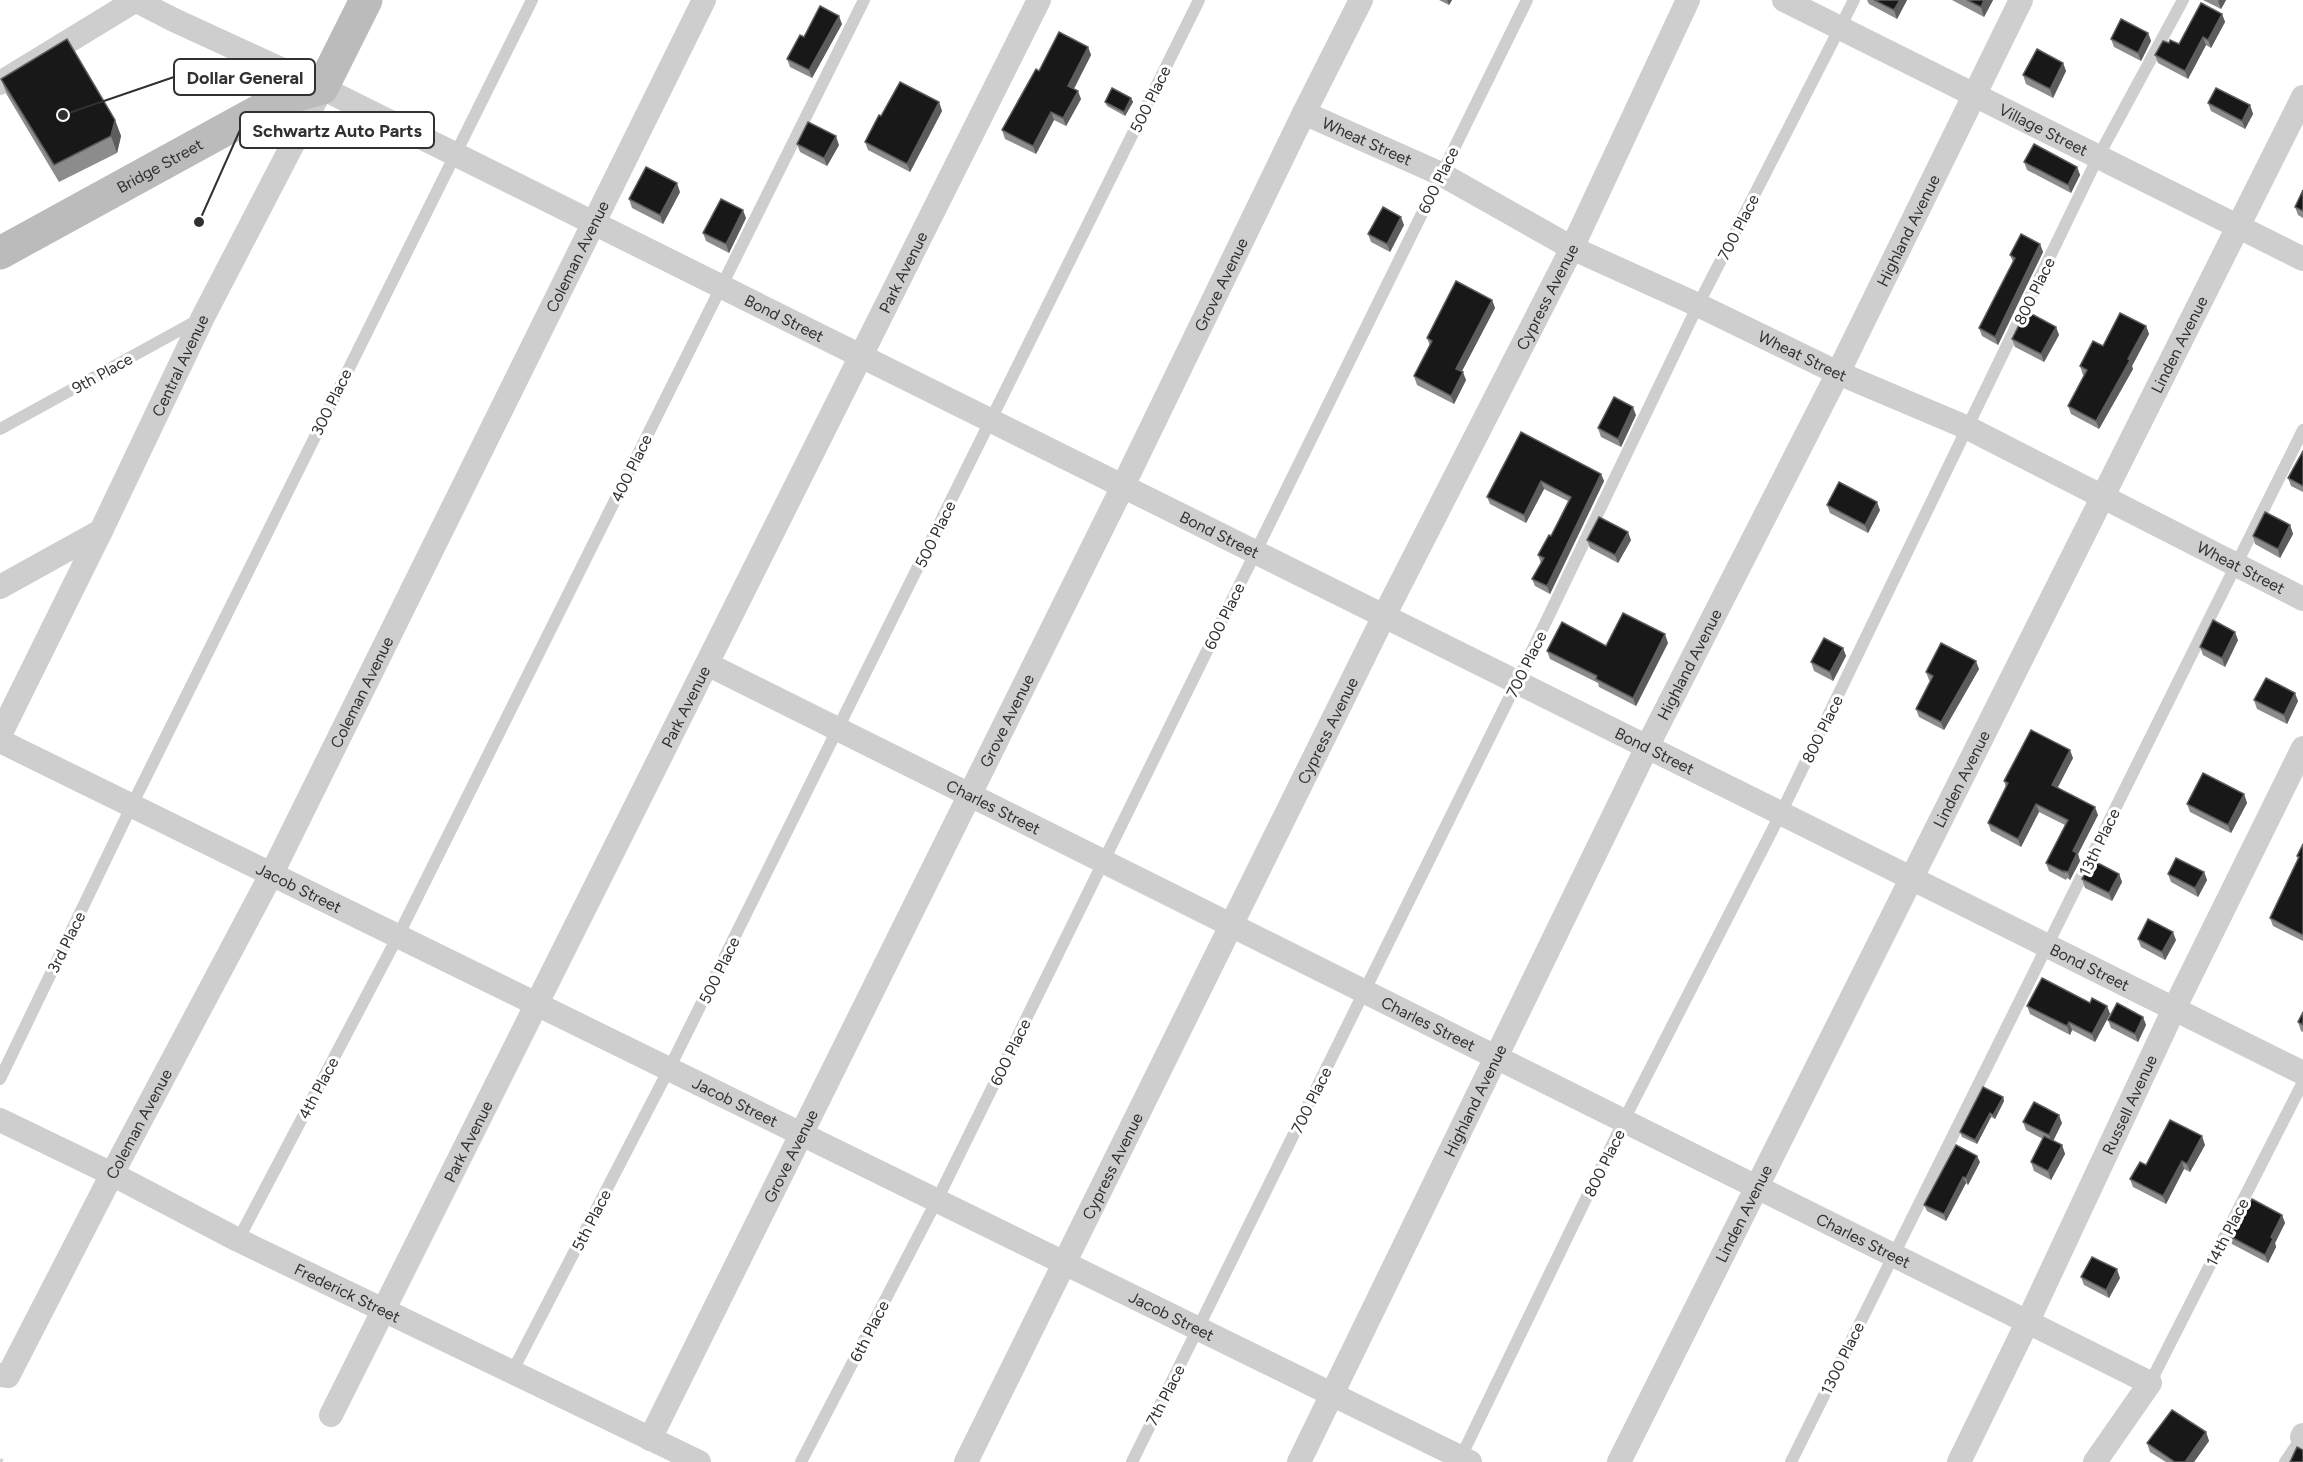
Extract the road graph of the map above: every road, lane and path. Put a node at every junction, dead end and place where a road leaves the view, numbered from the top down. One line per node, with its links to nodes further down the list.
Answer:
1 (136, 0): 16 (street); 17 (street, Bond Street)
2 (366, 0): 17 (main road, Central Avenue)
3 (532, 0): 21 (lane, 300 Place)
4 (704, 0): 24 (street, Coleman Avenue)
5 (864, 0): 29 (lane, 400 Place)
6 (1039, 0): 32 (street, Park Avenue)
7 (1199, 0): 34 (lane, 500 Place)
8 (1361, 0): 20 (street, Grove Avenue)
9 (1527, 0): 23 (lane, 600 Place)
10 (1688, 0): 26 (street, Cypress Avenue)
11 (1784, 0): 15 (street, Village Street)
12 (1854, 0): 15 (lane, 700 Place)
13 (2021, 0): 18 (street, Highland Avenue)
14 (2183, 0): 22 (lane, 800 Place)
15 (1840, 28): 18 (street, Village Street); 30 (lane, 700 Place)
16 (0, 83)
17 (322, 88): 21 (street, Bond Street); 27 (main road, Bridge Street); 31 (street, Central Avenue)
18 (1974, 94): 22 (street, Village Street); 33 (street, Highland Avenue)
19 (2303, 97): 25 (street, Linden Avenue)
20 (1304, 112): 23 (street, Wheat Street); 38 (street, Grove Avenue)
21 (455, 154): 24 (street, Bond Street); 54 (lane, 300 Place)
22 (2098, 157): 25 (street, Village Street); 35 (lane, 800 Place)
23 (1441, 174): 26 (street, Wheat Street); 41 (lane, 600 Place)
24 (594, 223): 29 (street, Bond Street); 57 (street, Coleman Avenue)
25 (2237, 226): 28 (street, Village Street); 39 (street, Linden Avenue)
26 (1572, 248): 30 (street, Wheat Street); 45 (street, Cypress Avenue)
27 (0, 253)
28 (2303, 259)
29 (721, 286): 32 (street, Bond Street); 60 (lane, 400 Place)
30 (1698, 305): 33 (street, Wheat Street); 47 (lane, 700 Place)
31 (203, 317): 36 (lane, 9th Place); 40 (street, Central Avenue)
32 (861, 356): 34 (street, Bond Street); 46 (street, Park Avenue)
33 (1838, 373): 35 (street, Wheat Street); 51 (street, Highland Avenue)
34 (991, 420): 38 (street, Bond Street); 48 (lane, 500 Place)
35 (1968, 428): 39 (street, Wheat Street); 55 (lane, 800 Place)
36 (0, 429)
37 (2303, 430): 42 (lane, 13th Place)
38 (1123, 486): 41 (street, Bond Street); 53 (street, Grove Avenue)
39 (2102, 497): 42 (street, Wheat Street); 58 (street, Linden Avenue)
40 (101, 531): 43 (street); 49 (street, Central Avenue)
41 (1256, 552): 45 (street, Bond Street); 56 (lane, 600 Place)
42 (2236, 565): 44 (street, Wheat Street); 61 (lane, 13th Place)
43 (0, 586)
44 (2303, 599)
45 (1384, 616): 47 (street, Bond Street); 59 (street, Cypress Avenue)
46 (707, 664): 48 (street, Charles Street); 63 (street, Park Avenue)
47 (1517, 682): 51 (street, Bond Street); 62 (lane, 700 Place)
48 (838, 729): 53 (street, Charles Street); 66 (lane, 500 Place)
49 (0, 735)
50 (0, 741): 54 (street, Jacob Street)
51 (1647, 747): 55 (street, Bond Street); 65 (street, Highland Avenue)
52 (2303, 748): 64 (street, Russell Avenue)
53 (970, 795): 56 (street, Charles Street); 72 (street, Grove Avenue)
54 (132, 805): 57 (street, Jacob Street); 68 (lane, 3rd Place)
55 (1781, 813): 58 (street, Bond Street); 71 (lane, 800 Place)
56 (1104, 861): 59 (street, Charles Street); 75 (lane, 600 Place)
57 (272, 873): 60 (street, Jacob Street); 73 (street, Coleman Avenue)
58 (1911, 878): 61 (street, Bond Street); 74 (street, Linden Avenue)
59 (1231, 925): 62 (street, Charles Street); 78 (street, Cypress Avenue)
60 (398, 936): 63 (street, Jacob Street); 76 (lane, 4th Place)
61 (2047, 946): 64 (street, Bond Street); 77 (lane, 13th Place)
62 (1365, 991): 65 (street, Charles Street); 81 (lane, 700 Place)
63 (537, 1004): 66 (street, Jacob Street); 79 (street, Park Avenue)
64 (2174, 1009): 67 (street, Bond Street); 80 (street, Russell Avenue)
65 (1496, 1057): 71 (street, Charles Street); 85 (street, Highland Avenue)
66 (669, 1069): 72 (street, Jacob Street); 82 (lane, 5th Place)
67 (2303, 1073)
68 (0, 1079)
69 (2303, 1082): 84 (lane, 14th Place)
70 (0, 1120): 73 (street, Frederick Street)
71 (1624, 1120): 74 (street, Charles Street); 90 (lane, 800 Place)
72 (801, 1134): 75 (street, Jacob Street); 88 (street, Grove Avenue)
73 (112, 1174): 76 (street, Frederick Street); 83 (street, Coleman Avenue)
74 (1757, 1187): 77 (street, Charles Street); 97 (street, Linden Avenue)
75 (937, 1200): 78 (street, Jacob Street); 93 (lane, 6th Place)
76 (238, 1240): 79 (street, Frederick Street)
77 (1894, 1255): 80 (street, Charles Street); 98 (lane, 1300 Place)
78 (1064, 1263): 81 (street, Jacob Street); 94 (street, Cypress Avenue)
79 (383, 1310): 82 (street, Frederick Street); 86 (street, Park Avenue)
80 (2027, 1323): 84 (street, Charles Street); 99 (street, Russell Avenue)
81 (1198, 1329): 85 (street, Jacob Street); 95 (lane, 7th Place)
82 (512, 1372): 88 (street, Frederick Street)
83 (4, 1376)
84 (2150, 1383): 100 (street)
85 (1332, 1395): 90 (street, Jacob Street); 96 (street, Highland Avenue)
86 (331, 1415)
87 (2302, 1436): 101 (lane)
88 (650, 1439): 92 (street, Frederick Street)
89 (0, 1460): 91 (path)
90 (1463, 1461)
91 (4, 1462)
92 (699, 1462)
93 (801, 1462)
94 (966, 1462)
95 (1132, 1462)
96 (1299, 1462)
97 (1619, 1462)
98 (1791, 1462)
99 (1959, 1462)
100 (2095, 1462)
101 (2285, 1462)

